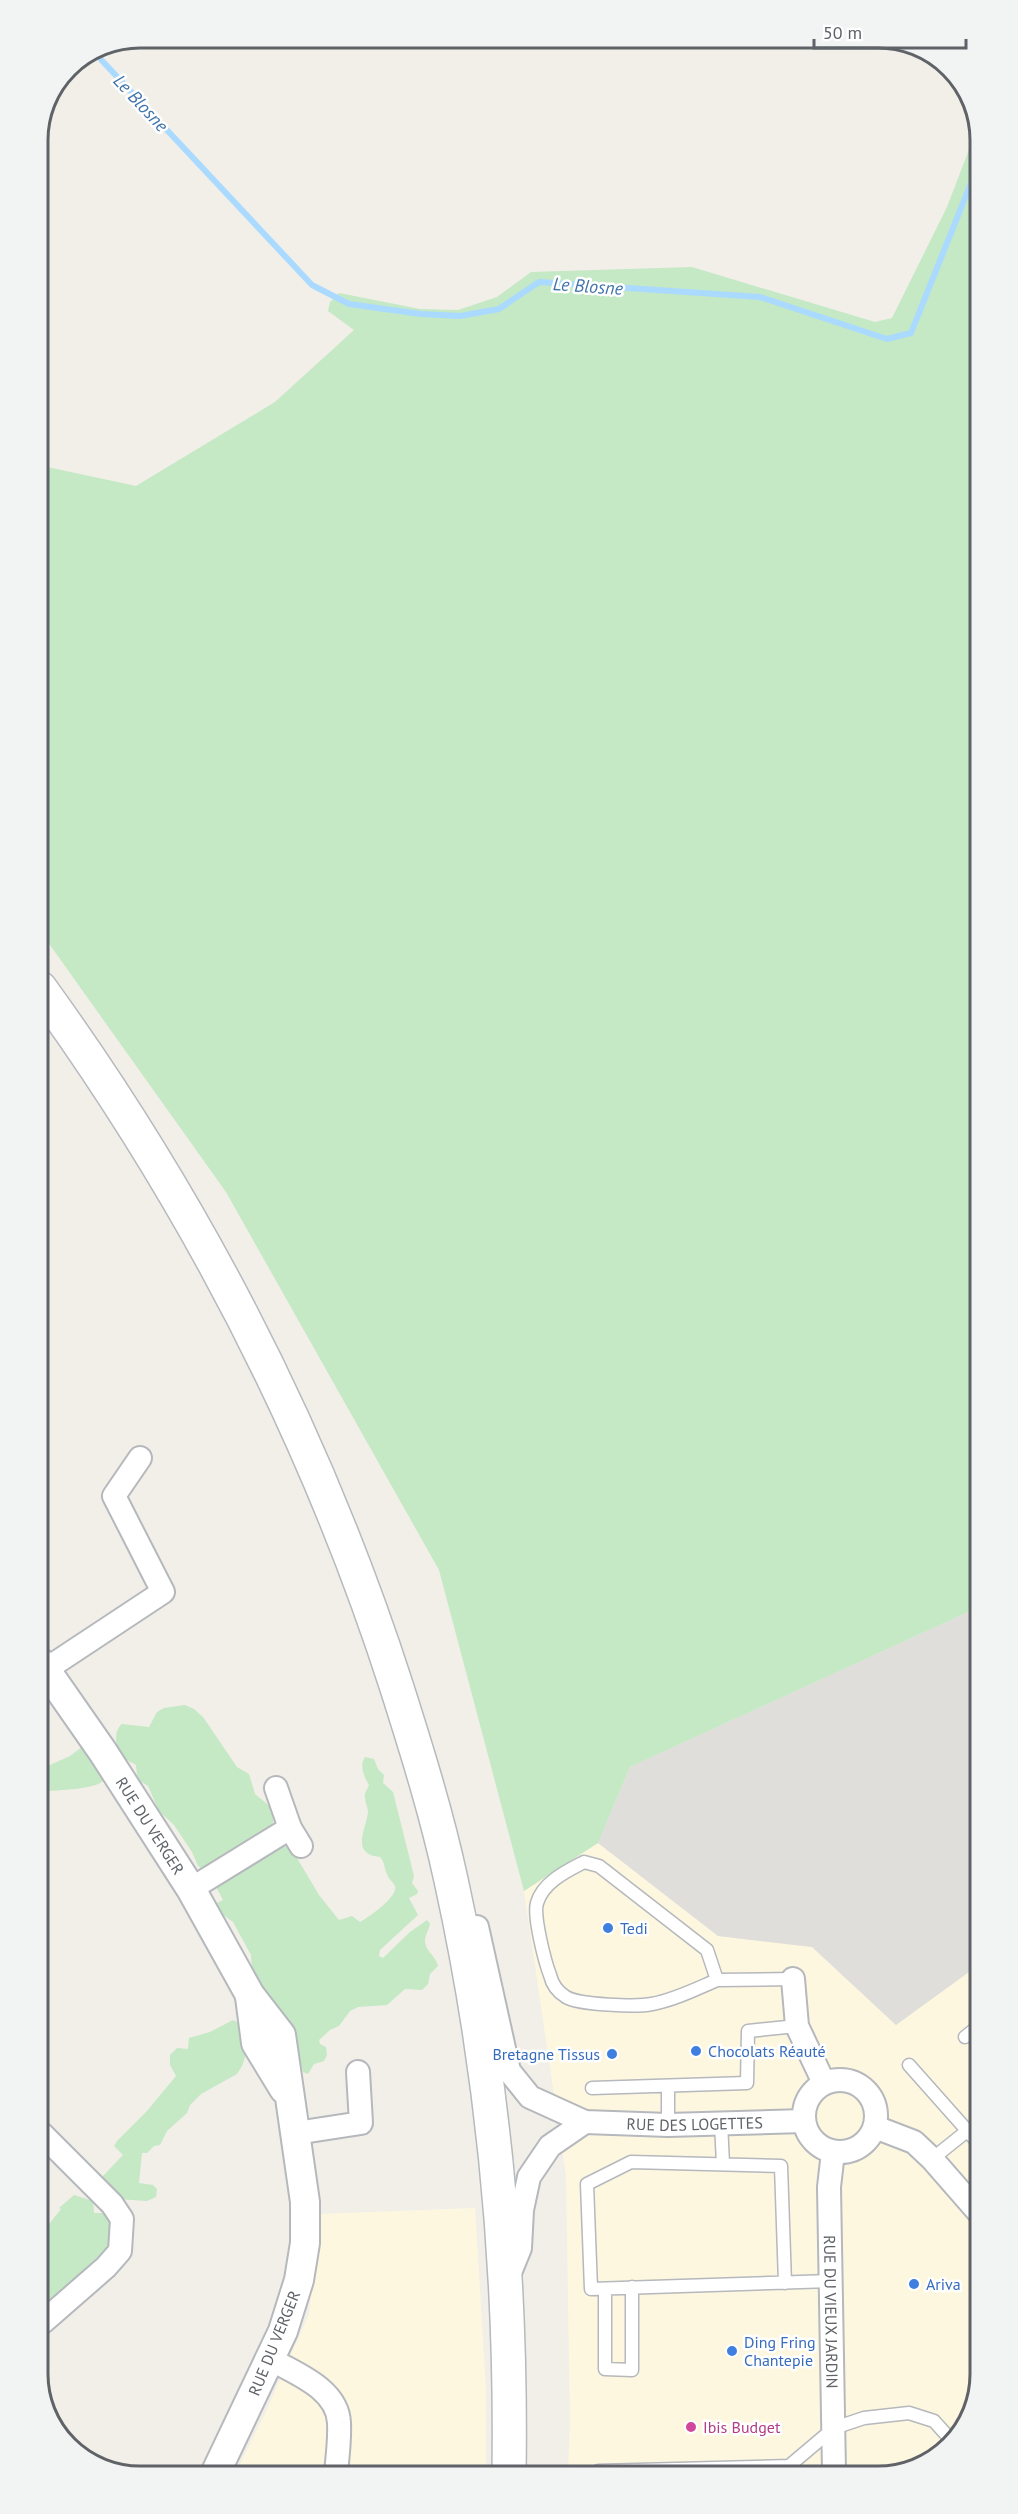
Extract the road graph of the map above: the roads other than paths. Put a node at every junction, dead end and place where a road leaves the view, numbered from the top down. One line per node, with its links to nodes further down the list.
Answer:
1 (48, 999): 5 (main road)
2 (140, 1458): 3 (street)
3 (48, 1664)
4 (48, 1674): 7 (street, RUE DU VERGER)
5 (411, 1733): 19 (street); 31 (main road)
6 (276, 1788): 7 (street)
7 (191, 1889): 24 (street, RUE DU VERGER)
8 (793, 1979): 9 (lane); 10 (street)
9 (717, 1980): 9 (lane)
10 (797, 2026): 15 (street); 16 (lane)
11 (970, 2033): 12 (lane)
12 (965, 2037)
13 (909, 2065): 23 (lane)
14 (358, 2072): 24 (street)
15 (824, 2084): 18 (street); 22 (street)
16 (668, 2086): 17 (lane); 21 (lane)
17 (592, 2088)
18 (804, 2121): 20 (street, RUE DES LOGETTES); 27 (street)
19 (585, 2122): 21 (street, RUE DES LOGETTES); 31 (street)
20 (721, 2123): 21 (street, RUE DES LOGETTES); 29 (lane)
21 (668, 2125)
22 (875, 2127): 27 (street); 28 (street)
23 (967, 2131): 25 (lane); 28 (lane)
24 (296, 2133): 37 (street, RUE DU VERGER)
25 (970, 2134)
26 (48, 2140): 36 (street)
27 (833, 2152): 32 (street, RUE DU VIEUX JARDIN)
28 (932, 2159): 30 (street)
29 (723, 2164): 33 (lane); 35 (lane)
30 (970, 2203)
31 (507, 2280): 42 (main road)
32 (831, 2281): 33 (lane); 38 (street, RUE DU VIEUX JARDIN)
33 (785, 2283): 34 (lane)
34 (632, 2288): 35 (lane); 35 (lane)
35 (605, 2289)
36 (48, 2318)
37 (270, 2359): 40 (street, RUE DU VERGER); 41 (street)
38 (834, 2428): 39 (lane); 43 (lane); 44 (street, RUE DU VIEUX JARDIN)
39 (947, 2435)
40 (219, 2466)
41 (336, 2466)
42 (508, 2466)
43 (789, 2466)
44 (834, 2466)

